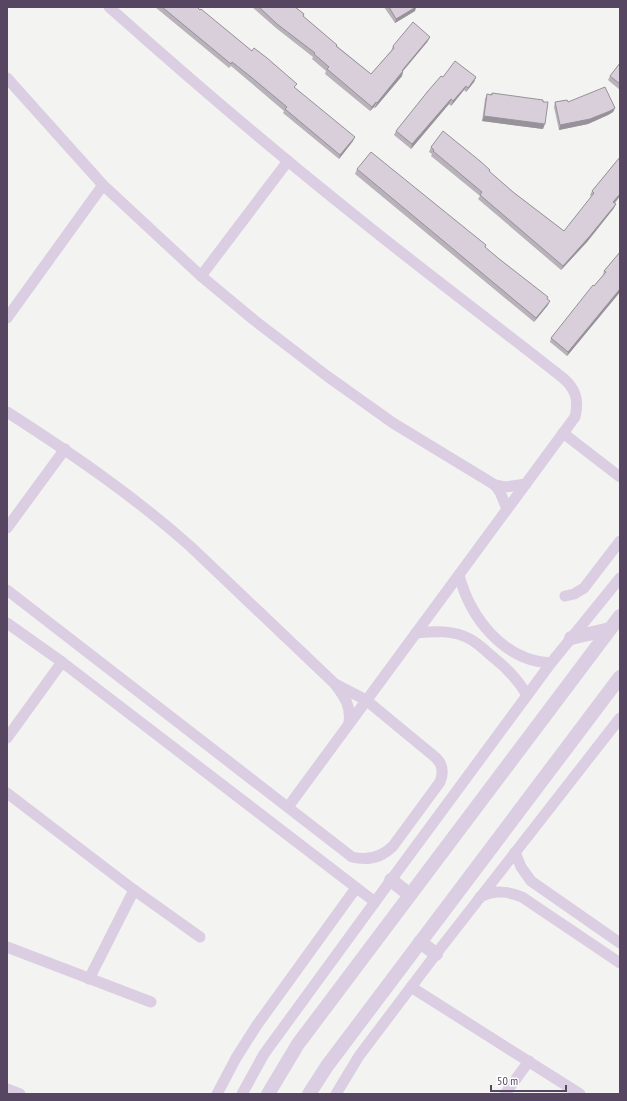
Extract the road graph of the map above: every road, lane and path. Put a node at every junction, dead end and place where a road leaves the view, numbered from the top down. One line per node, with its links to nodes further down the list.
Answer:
1 (109, 7): 3 (street)
2 (7, 78): 4 (street)
3 (288, 161): 5 (street); 8 (street)
4 (103, 184): 5 (street); 6 (street)
5 (201, 276): 12 (street)
6 (7, 318)
7 (7, 412): 9 (street)
8 (563, 433): 10 (street); 11 (street)
9 (65, 449): 14 (street); 32 (street)
10 (620, 477)
11 (526, 484): 12 (street); 13 (street)
12 (495, 485): 13 (street)
13 (507, 509): 16 (street)
14 (7, 528)
15 (620, 542): 19 (street)
16 (459, 575): 22 (street); 24 (street)
17 (620, 578): 26 (street)
18 (7, 590): 39 (street)
19 (565, 596)
20 (620, 616): 23 (street)
21 (7, 623): 28 (street)
22 (481, 624): 25 (street); 27 (street)
23 (610, 629): 26 (street); 44 (street)
24 (416, 633): 25 (street); 34 (street)
25 (469, 638): 30 (street)
26 (571, 638): 29 (street)
27 (522, 658): 29 (street); 30 (street)
28 (62, 662): 37 (street); 42 (street)
29 (550, 663): 33 (street)
30 (510, 672): 33 (street)
31 (620, 677): 48 (street)
32 (335, 684): 34 (street); 36 (street)
33 (527, 695): 41 (street)
34 (366, 700): 36 (street); 39 (street)
35 (620, 718): 40 (street)
36 (350, 723): 39 (street)
37 (7, 738)
38 (7, 793): 43 (street)
39 (288, 807)
40 (515, 852): 45 (street); 49 (street)
41 (391, 880): 44 (street); 46 (street)
42 (356, 888): 46 (street); 59 (street)
43 (134, 890): 47 (street); 53 (street)
44 (410, 895): 61 (street)
45 (480, 897): 51 (street); 52 (street)
46 (375, 902): 60 (street)
47 (200, 936)
48 (420, 942): 51 (street); 62 (street)
49 (620, 942)
50 (7, 947): 53 (street)
51 (436, 954): 54 (street)
52 (620, 963)
53 (89, 978): 55 (street)
54 (411, 987): 56 (street); 63 (street)
55 (151, 1002)
56 (529, 1061): 64 (street); 65 (street)
57 (7, 1089): 58 (street)
58 (20, 1094)
59 (217, 1094)
60 (242, 1094)
61 (268, 1094)
62 (309, 1094)
63 (336, 1094)
64 (505, 1094)
65 (580, 1094)

